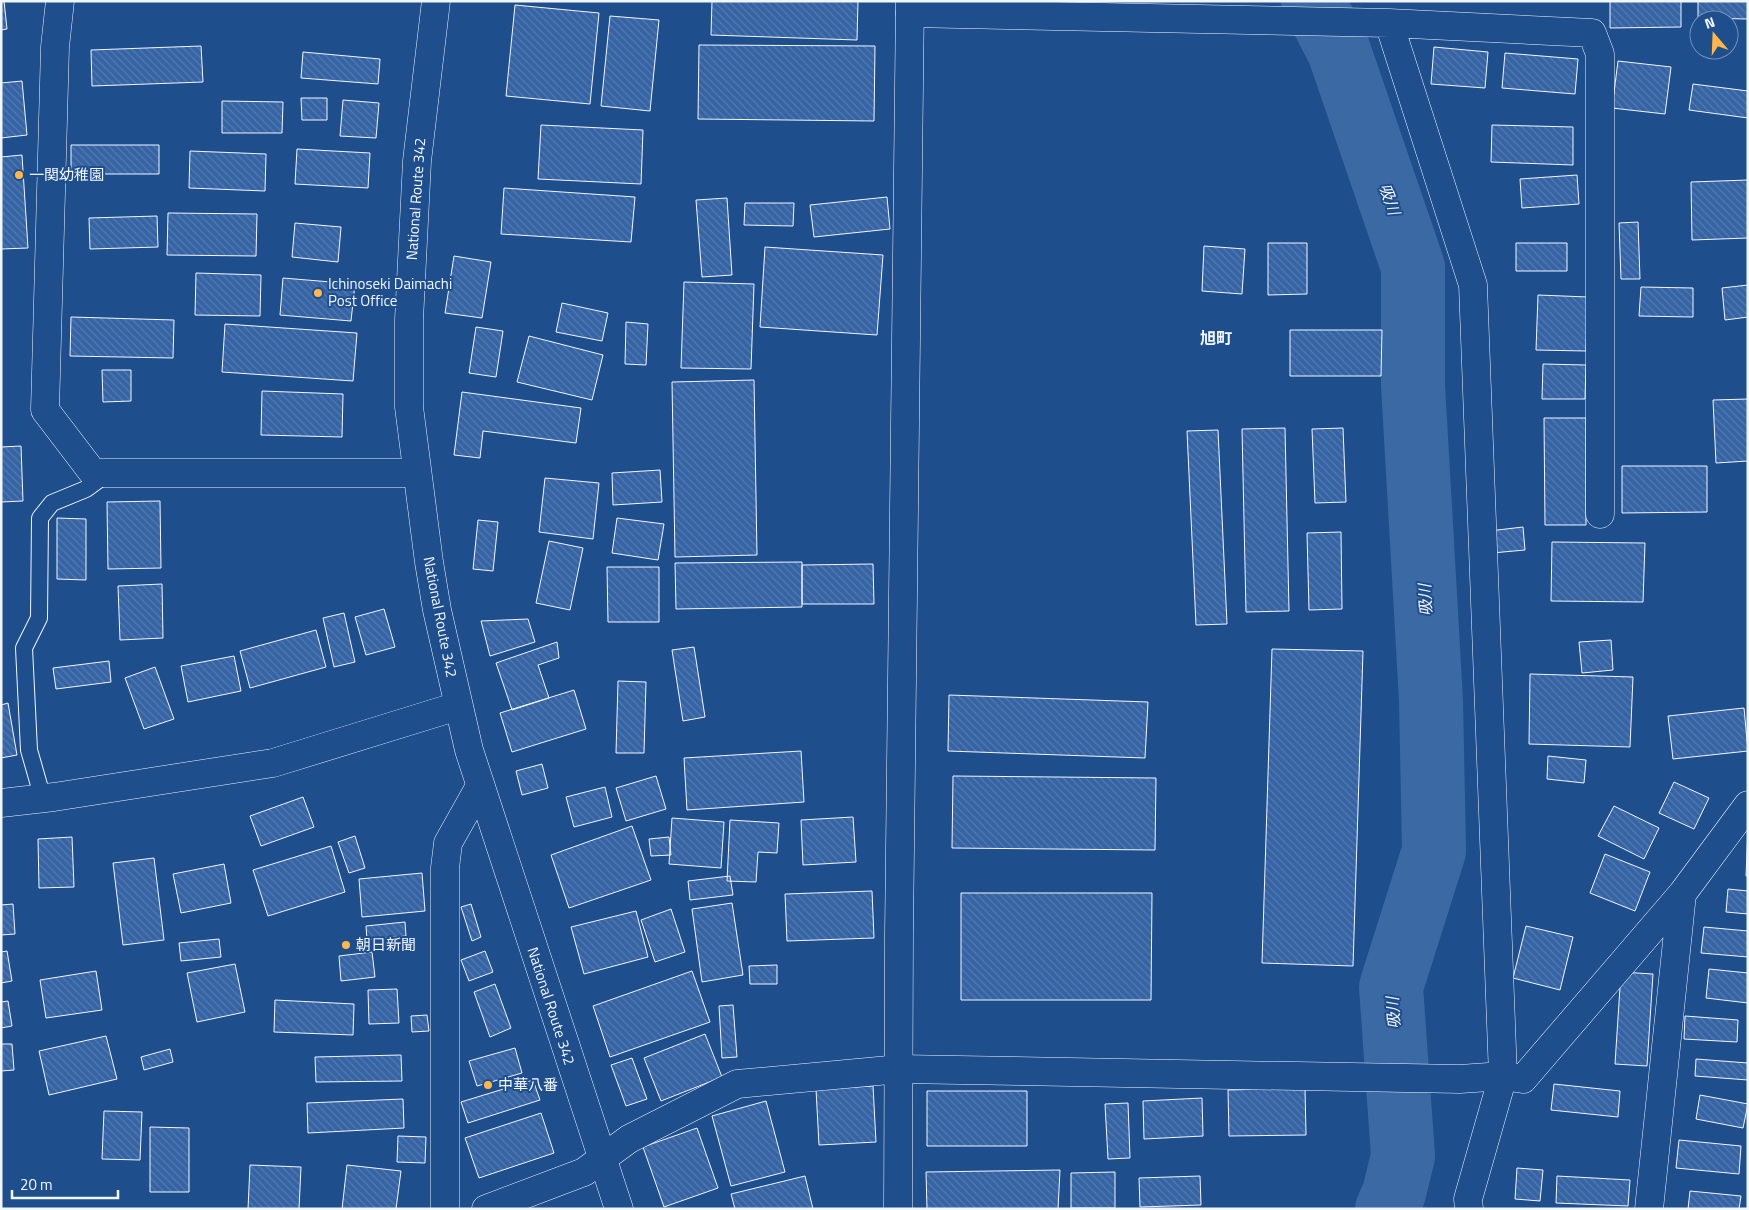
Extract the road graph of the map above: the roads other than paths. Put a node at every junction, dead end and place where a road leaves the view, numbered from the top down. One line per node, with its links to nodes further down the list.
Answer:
1 (60, 1): 5 (main road)
2 (436, 1): 6 (main road, National Route 342)
3 (910, 7): 4 (main road); 14 (main road)
4 (1389, 24): 7 (main road); 15 (main road)
5 (108, 473): 6 (main road); 10 (lane)
6 (416, 473): 8 (main road, National Route 342)
7 (1600, 514)
8 (458, 706): 9 (main road, National Route 342); 10 (main road)
9 (480, 786): 16 (main road, National Route 342); 17 (main road)
10 (43, 799): 11 (main road)
11 (1, 803)
12 (1748, 806): 13 (main road)
13 (1682, 894): 15 (main road); 22 (main road)
14 (900, 1069): 15 (main road); 16 (main road); 20 (main road)
15 (1503, 1076): 21 (main road)
16 (601, 1158): 18 (main road); 19 (main road, National Route 342)
17 (446, 1209)
18 (486, 1209)
19 (619, 1209)
20 (898, 1209)
21 (1469, 1209)
22 (1649, 1209)

